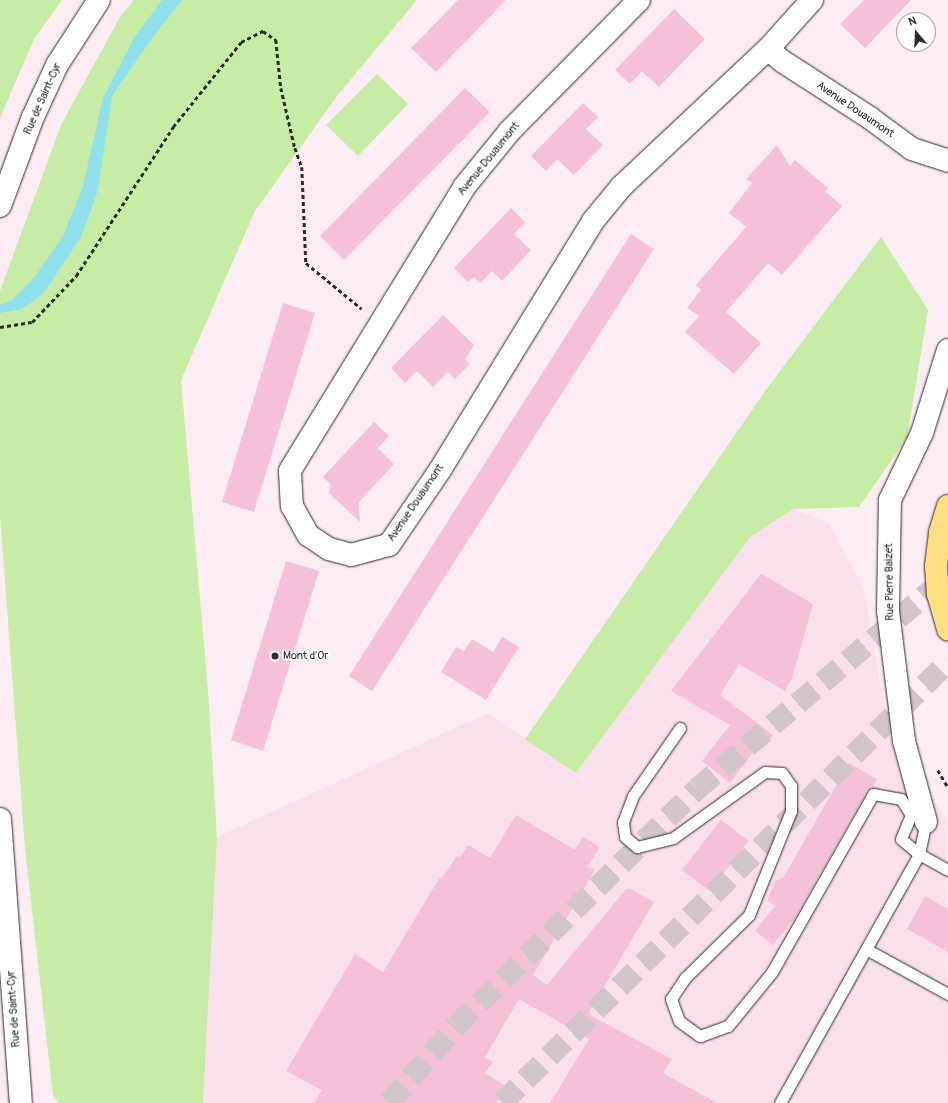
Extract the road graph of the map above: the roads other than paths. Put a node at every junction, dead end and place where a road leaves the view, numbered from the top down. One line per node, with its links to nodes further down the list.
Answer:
1 (100, 0): 6 (street, Rue de Saint-Cyr)
2 (639, 0): 4 (street, Avenue Douaumont)
3 (812, 0): 4 (street, Avenue Douaumont)
4 (768, 49): 5 (street, Avenue Douaumont)
5 (948, 162)
6 (0, 206)
7 (948, 350): 12 (street, Rue Pierre Baizet)
8 (948, 506): 9 (highway)
9 (948, 630)
10 (680, 728): 13 (lane)
11 (0, 819): 18 (street, Rue de Saint-Cyr)
12 (926, 822): 13 (lane)
13 (919, 854): 14 (lane); 15 (lane)
14 (948, 870)
15 (866, 949): 16 (lane); 17 (lane)
16 (948, 994)
17 (785, 1102)
18 (20, 1103)

